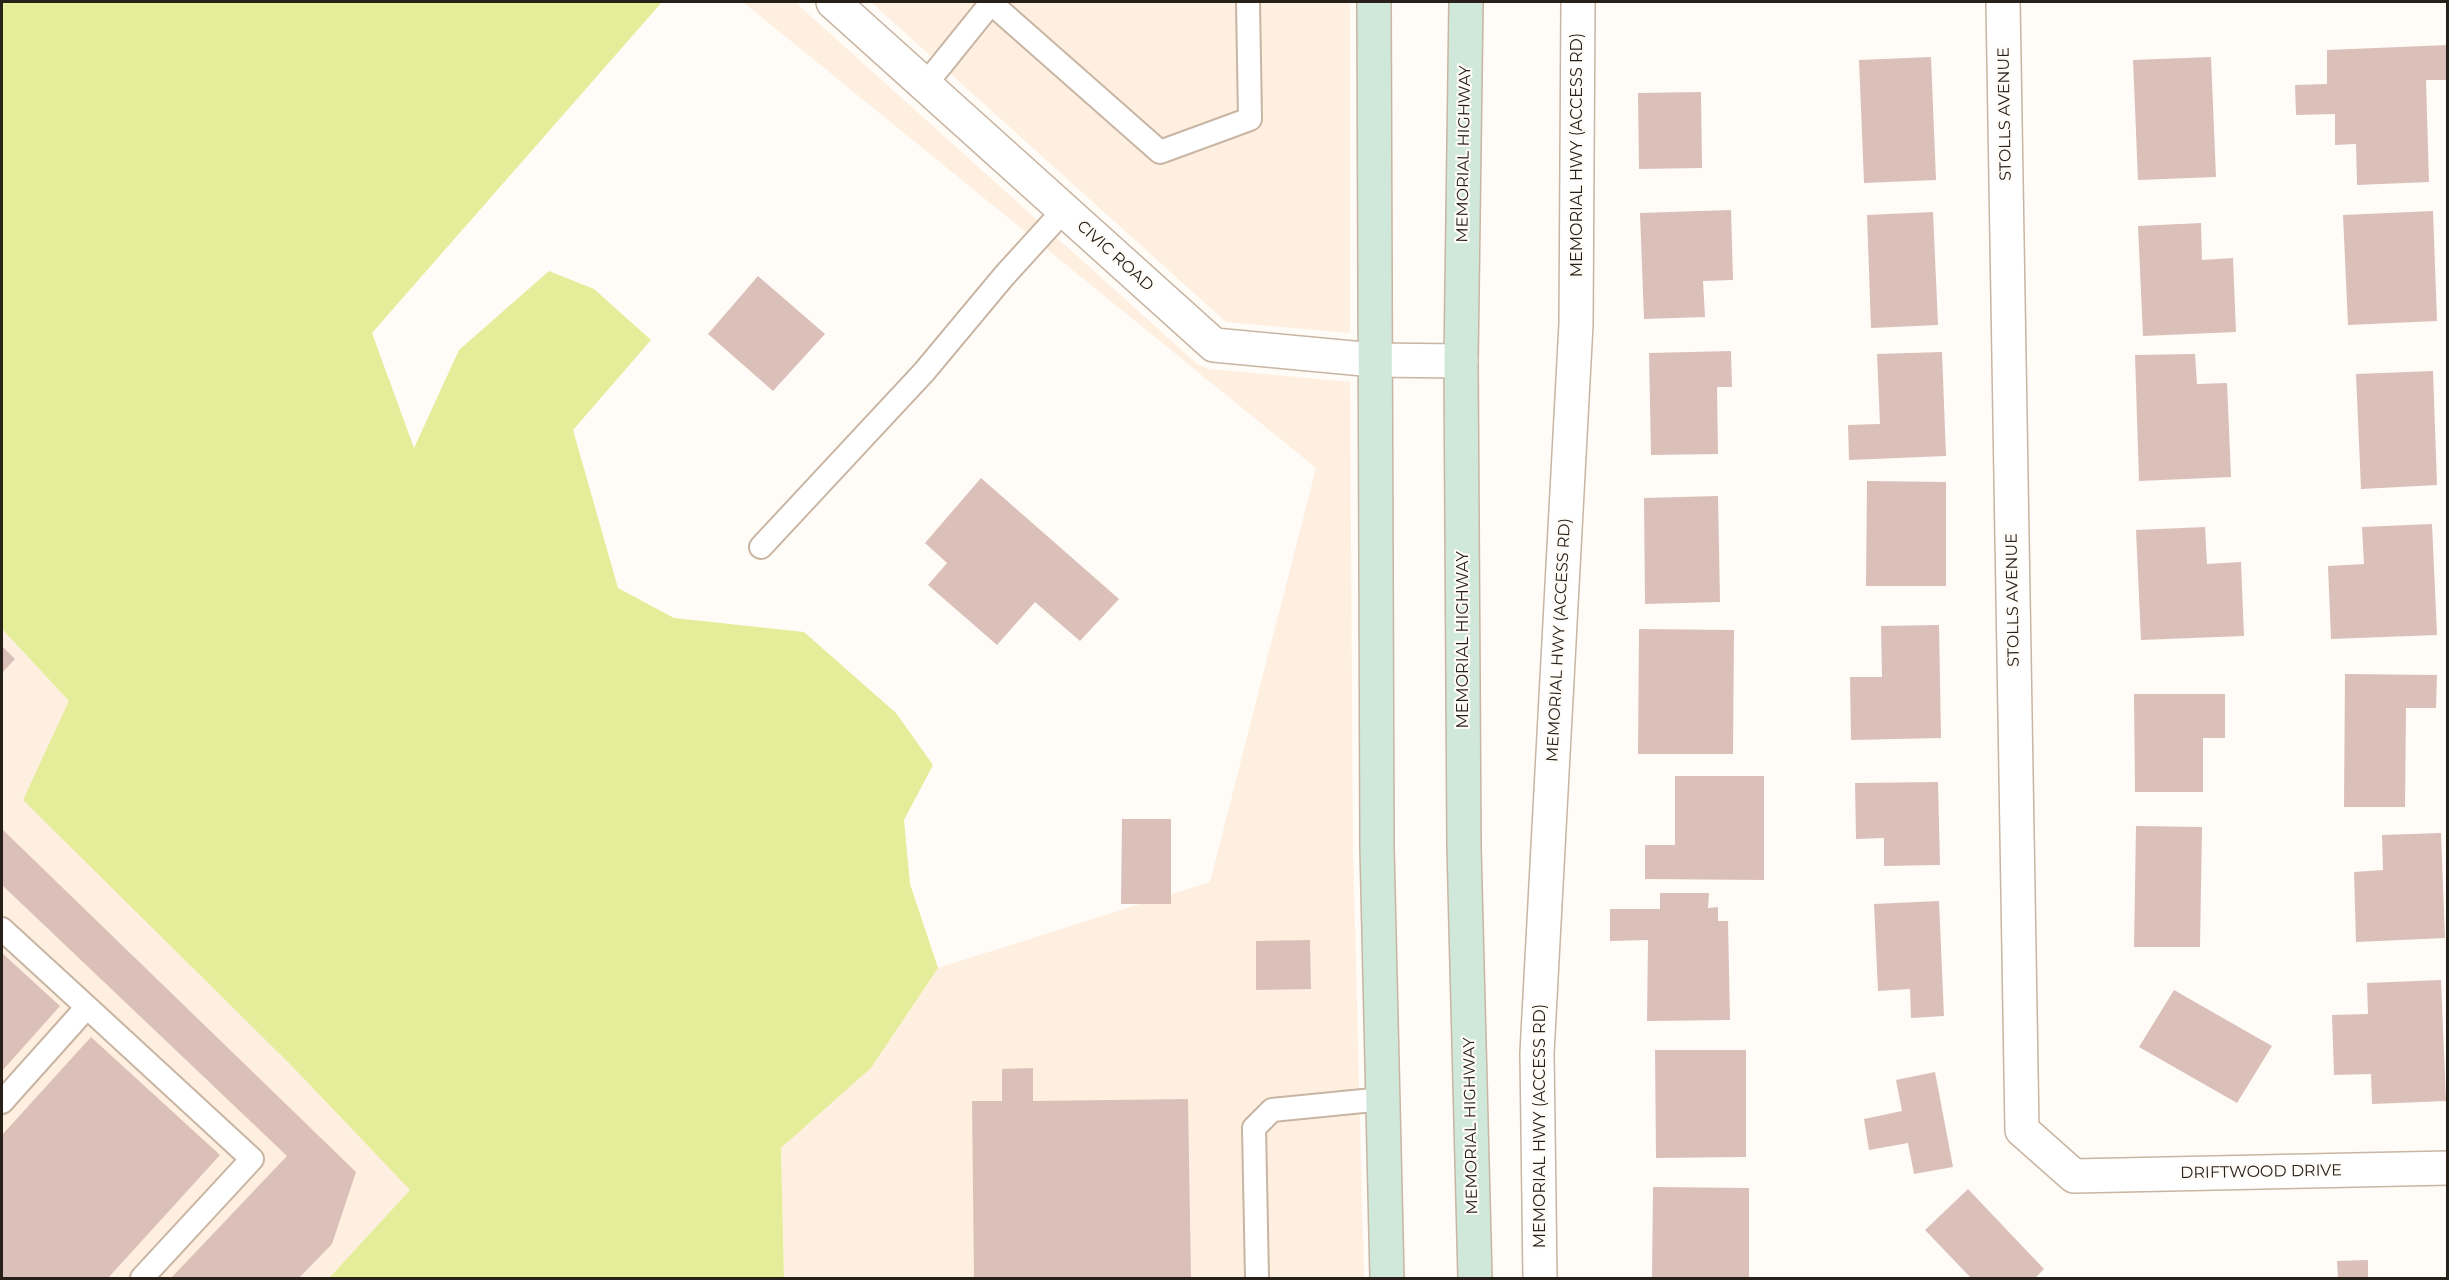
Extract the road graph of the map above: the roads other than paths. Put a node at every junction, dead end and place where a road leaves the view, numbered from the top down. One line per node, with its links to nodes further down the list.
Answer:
1 (833, 2): 7 (street, CIVIC ROAD)
2 (1248, 2): 7 (lane)
3 (1374, 2): 9 (main road)
4 (1466, 2): 10 (main road, MEMORIAL HIGHWAY)
5 (1578, 2): 22 (street, MEMORIAL HWY (ACCESS RD))
6 (2003, 2): 17 (street, STOLLS AVENUE)
7 (926, 85): 8 (street, CIVIC ROAD)
8 (1064, 210): 9 (street, CIVIC ROAD); 11 (lane)
9 (1374, 360): 10 (street, CIVIC ROAD); 14 (main road)
10 (1461, 361): 21 (main road, MEMORIAL HIGHWAY)
11 (761, 547)
12 (2, 928): 13 (lane)
13 (87, 1007): 15 (lane); 18 (lane)
14 (1383, 1099): 19 (lane); 20 (main road)
15 (2, 1102)
16 (2448, 1168): 17 (street, DRIFTWOOD DRIVE)
17 (2074, 1176)
18 (142, 1278)
19 (1257, 1278)
20 (1388, 1278)
21 (1475, 1278)
22 (1540, 1278)

